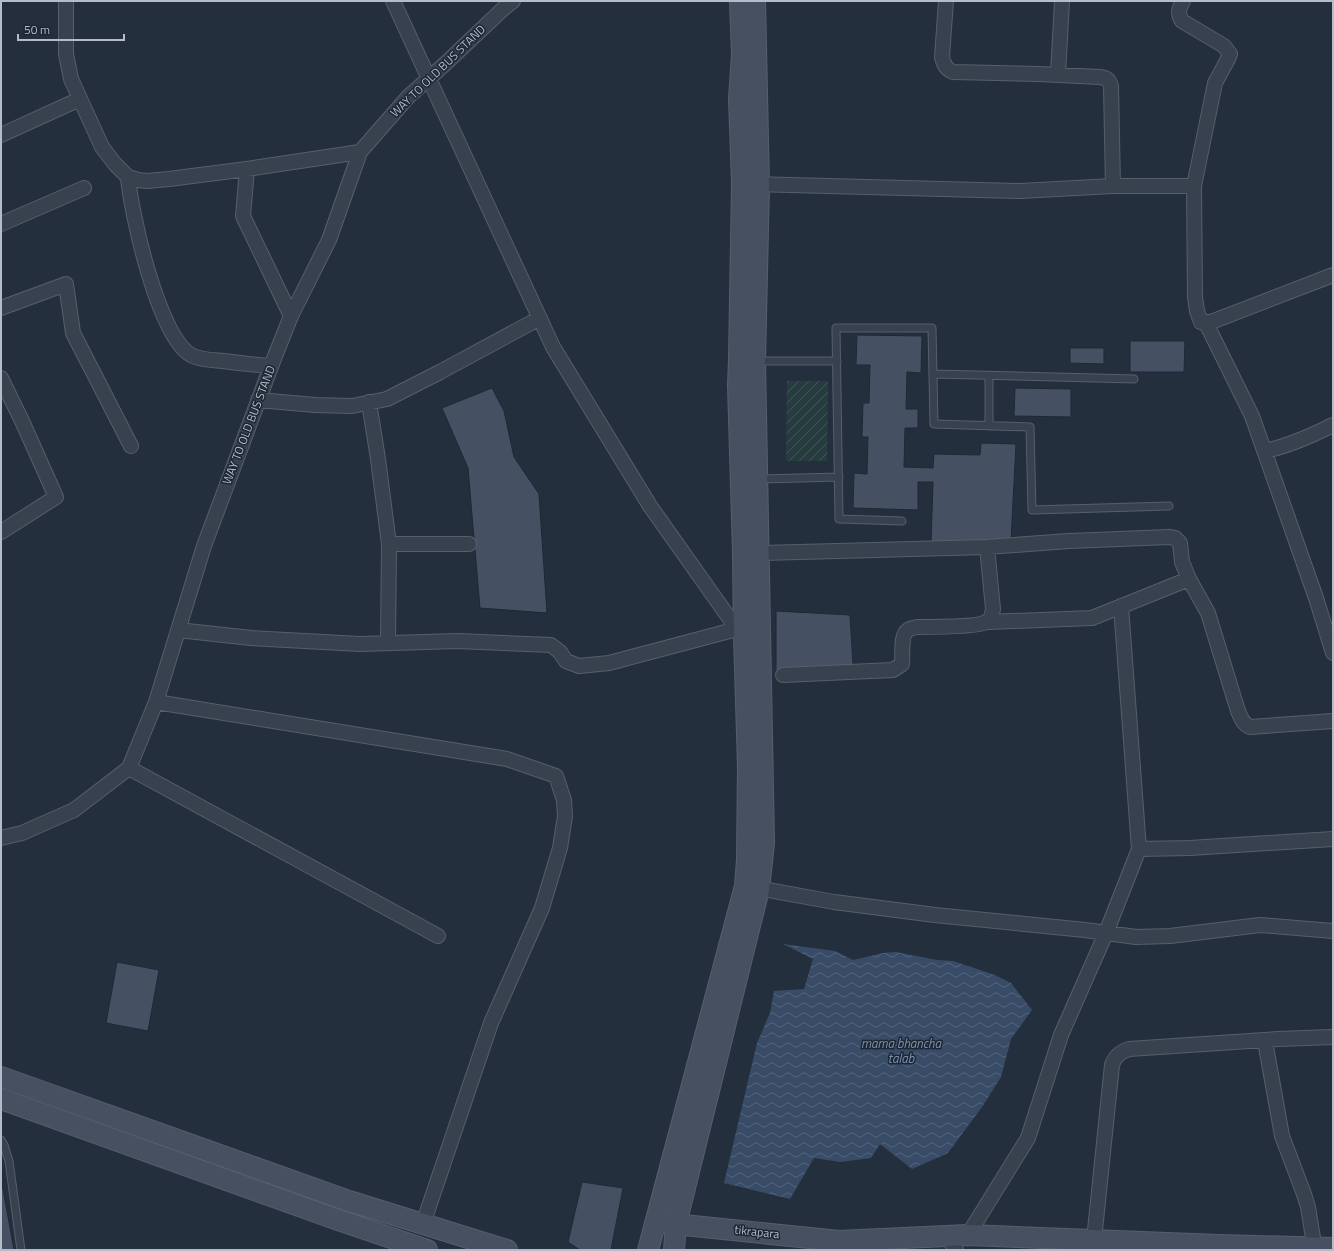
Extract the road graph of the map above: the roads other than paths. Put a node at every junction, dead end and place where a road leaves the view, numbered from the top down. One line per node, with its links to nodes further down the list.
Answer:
1 (66, 1): 11 (street)
2 (393, 1): 10 (street)
3 (513, 1): 10 (street, WAY TO OLD BUS STAND)
4 (740, 1): 16 (main road)
5 (755, 1): 16 (main road)
6 (946, 1): 9 (street)
7 (1062, 1): 9 (street)
8 (1183, 1): 18 (street)
9 (1058, 74): 17 (street)
10 (429, 78): 13 (street, WAY TO OLD BUS STAND); 24 (street)
11 (80, 99): 12 (street); 15 (street)
12 (1, 135)
13 (360, 152): 14 (street); 23 (street, WAY TO OLD BUS STAND)
14 (247, 169): 15 (street); 23 (street)
15 (128, 177): 28 (street)
16 (751, 184): 17 (street); 26 (main road)
17 (1113, 186): 18 (street)
18 (1194, 186): 25 (street)
19 (84, 188): 20 (street)
20 (1, 224)
21 (1333, 275): 25 (street)
22 (1, 308): 37 (street)
23 (291, 316): 28 (street, WAY TO OLD BUS STAND)
24 (540, 318): 34 (street); 52 (street)
25 (1206, 323): 38 (street)
26 (747, 360): 27 (lane); 40 (main road); 52 (main road)
27 (837, 361): 29 (lane); 39 (lane)
28 (271, 366): 33 (street, WAY TO OLD BUS STAND)
29 (933, 374): 30 (lane); 36 (lane)
30 (989, 376): 32 (lane); 36 (lane)
31 (1, 378): 43 (street)
32 (1134, 379)
33 (258, 400): 34 (street); 51 (street, WAY TO OLD BUS STAND)
34 (369, 402): 44 (street)
35 (1333, 425): 38 (street)
36 (989, 426): 41 (lane)
37 (131, 446)
38 (1264, 451): 54 (street)
39 (839, 477): 40 (lane); 42 (lane)
40 (757, 479): 47 (main road)
41 (1169, 506)
42 (902, 521)
43 (1, 532)
44 (389, 544): 45 (street); 53 (street)
45 (469, 544)
46 (987, 547): 47 (street); 48 (street); 50 (street)
47 (759, 553): 62 (main road)
48 (1188, 579): 49 (street); 57 (street)
49 (1121, 606): 50 (street); 61 (street)
50 (988, 622): 55 (street)
51 (178, 630): 53 (street); 56 (street, WAY TO OLD BUS STAND)
52 (741, 632): 53 (street); 62 (main road)
53 (388, 643)
54 (1333, 653)
55 (783, 675)
56 (156, 702): 58 (street, WAY TO OLD BUS STAND); 72 (street)
57 (1333, 721)
58 (129, 768): 59 (street); 65 (street)
59 (1, 838)
60 (1333, 839): 61 (street)
61 (1139, 849): 64 (street)
62 (752, 887): 64 (street); 71 (main road); 73 (main road)
63 (1333, 931): 64 (street)
64 (1106, 933): 74 (street)
65 (438, 936)
66 (1333, 1037): 67 (street)
67 (1264, 1041): 75 (street); 77 (street)
68 (1, 1077): 72 (main road)
69 (1, 1099): 79 (main road)
70 (1, 1140): 78 (lane)
71 (656, 1222): 73 (main road, tikrapara); 81 (main road)
72 (423, 1224): 80 (main road)
73 (676, 1224): 76 (main road, tikrapara); 82 (main road)
74 (968, 1235): 75 (main road, tikrapara); 76 (main road, tikrapara)
75 (1094, 1240): 77 (main road, tikrapara)
76 (951, 1243)
77 (1321, 1248)
78 (21, 1250)
79 (427, 1250)
80 (507, 1250)
81 (648, 1250)
82 (674, 1250)

